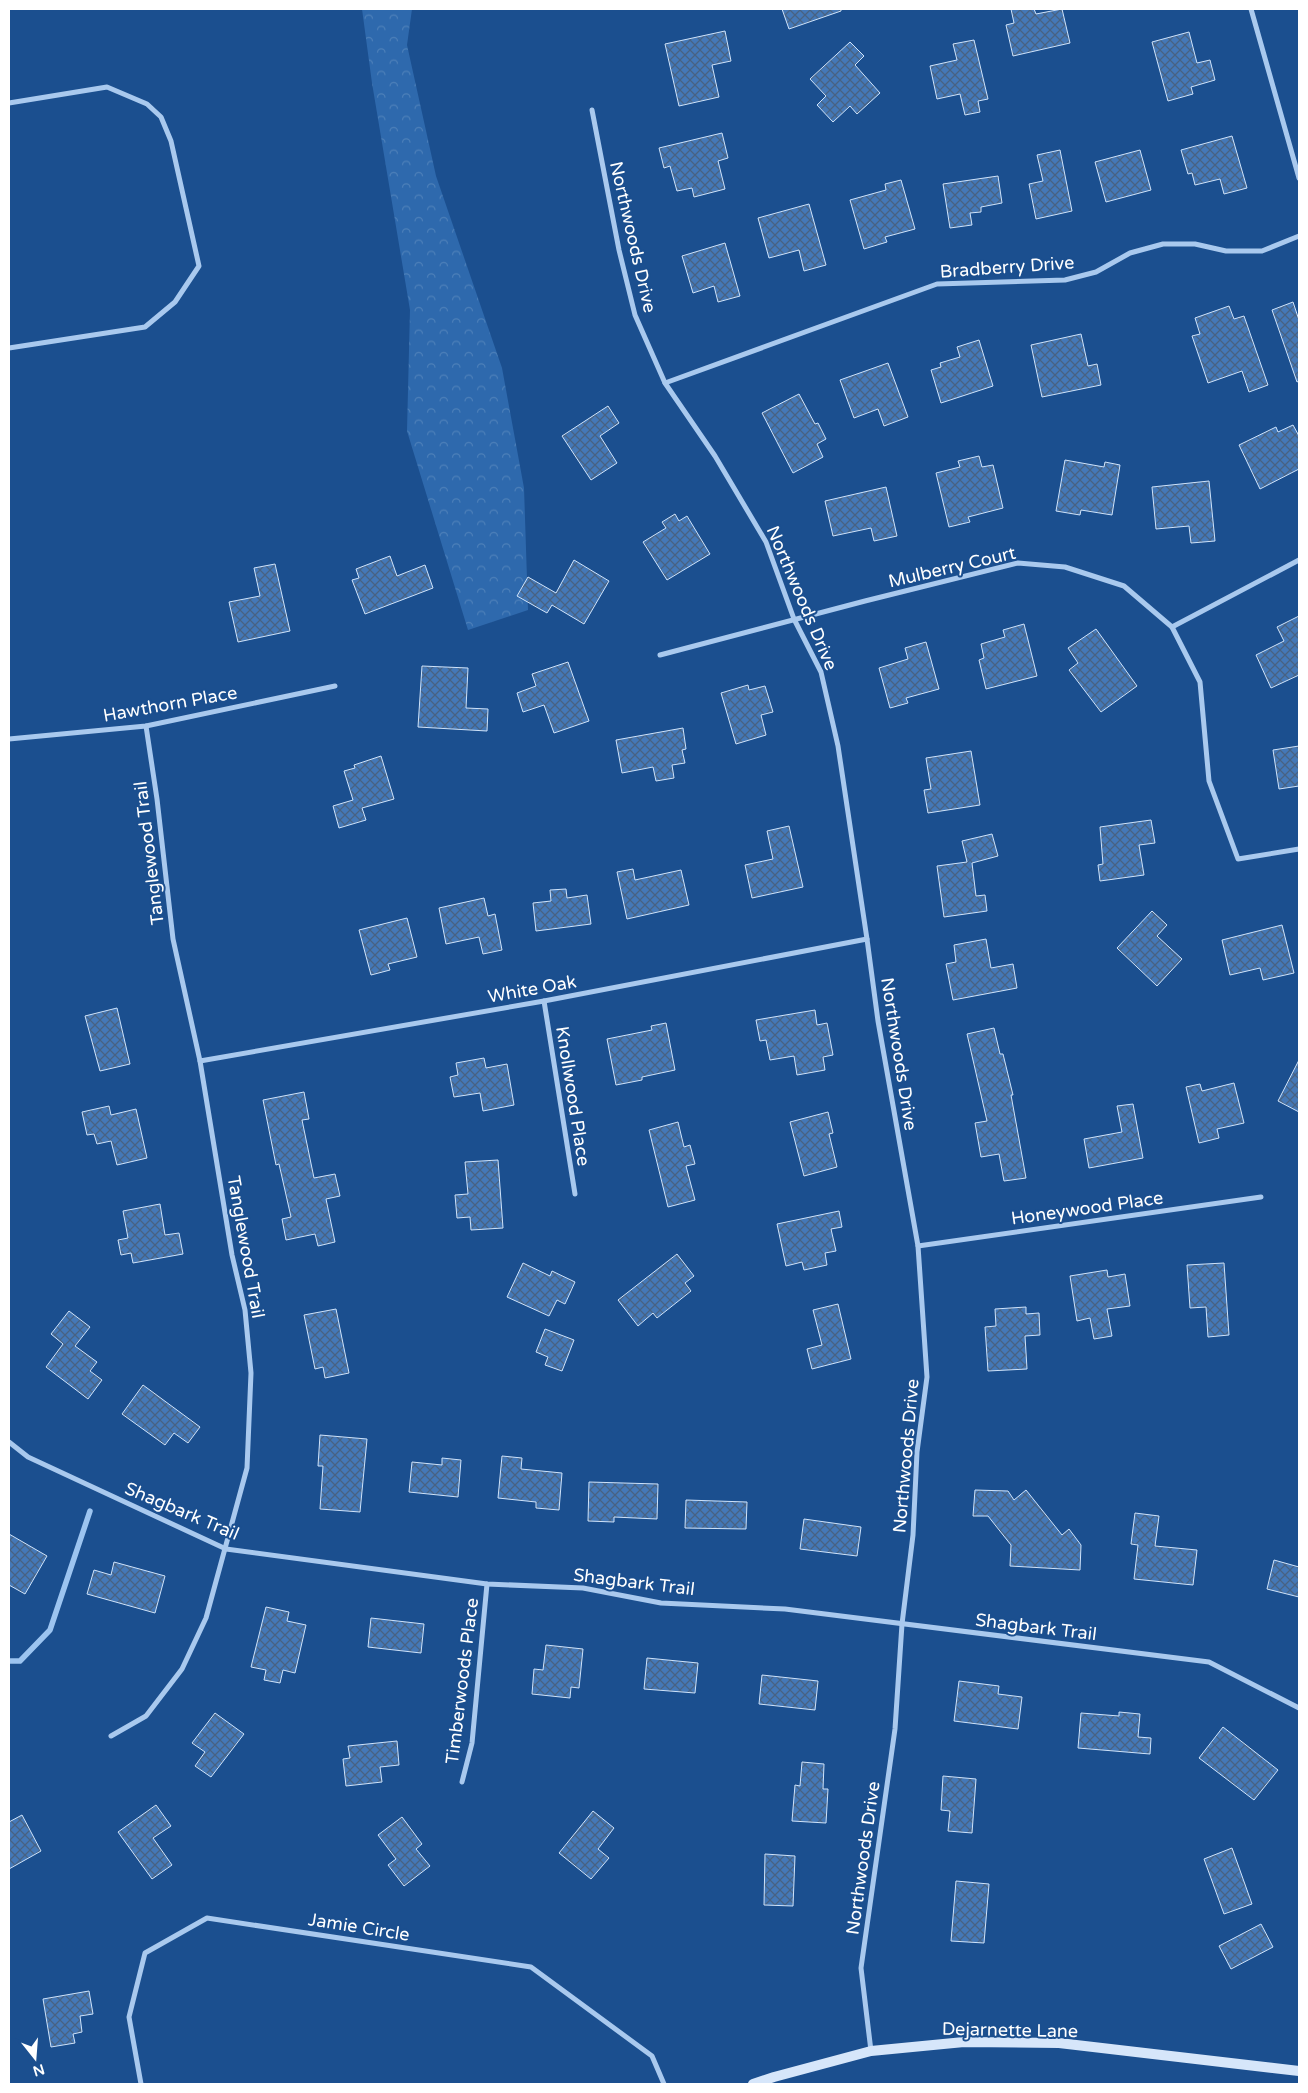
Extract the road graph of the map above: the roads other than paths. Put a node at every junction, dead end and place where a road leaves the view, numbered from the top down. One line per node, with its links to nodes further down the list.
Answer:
1 (1250, 9): 4 (street)
2 (9, 103): 6 (street)
3 (592, 110): 7 (street, Northwoods Drive)
4 (1299, 178)
5 (1299, 236): 7 (street, Bradberry Drive)
6 (9, 348)
7 (665, 383): 9 (street, Northwoods Drive)
8 (1299, 560): 10 (street)
9 (794, 619): 10 (street, Mulberry Court); 11 (street, Mulberry Court); 16 (street, Northwoods Drive)
10 (1172, 627): 15 (street, Mulberry Court)
11 (660, 655)
12 (335, 686): 13 (street, Hawthorn Place)
13 (146, 726): 14 (street, Hawthorn Place); 18 (street, Tanglewood Trail)
14 (9, 738)
15 (1299, 849)
16 (867, 939): 17 (street, White Oak); 21 (street, Northwoods Drive)
17 (544, 1001): 18 (street, White Oak); 19 (street, Knollwood Place)
18 (200, 1061): 23 (street, Tanglewood Trail)
19 (575, 1194)
20 (1261, 1197): 21 (street, Honeywood Place)
21 (918, 1246): 25 (street, Northwoods Drive)
22 (9, 1442): 23 (street, Shagbark Trail)
23 (226, 1549): 24 (street, Shagbark Trail); 27 (street, Tanglewood Trail)
24 (487, 1584): 25 (street, Shagbark Trail); 28 (street, Timberwoods Place)
25 (902, 1624): 26 (street, Shagbark Trail); 29 (street, Northwoods Drive)
26 (1299, 1708)
27 (111, 1736)
28 (462, 1782)
29 (871, 2051): 30 (main road, Dejarnette Lane); 33 (main road, Dejarnette Lane)
30 (1299, 2071)
31 (141, 2084): 32 (street, Jamie Circle)
32 (664, 2084)
33 (754, 2084)

